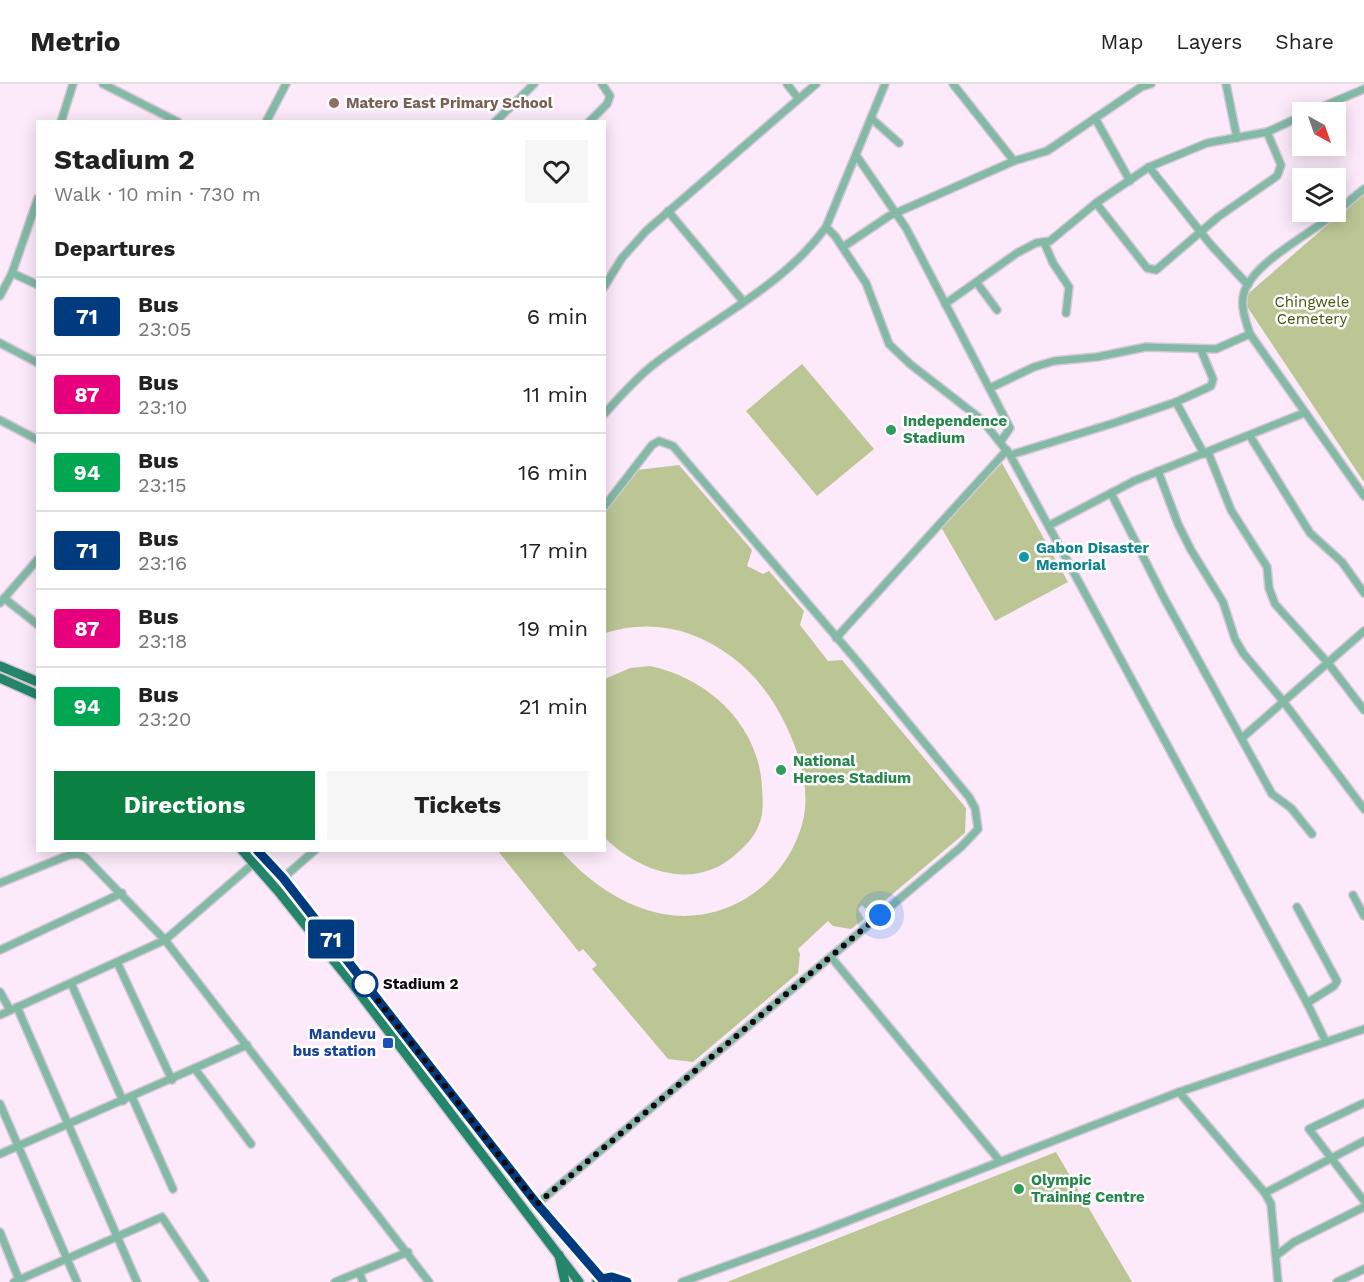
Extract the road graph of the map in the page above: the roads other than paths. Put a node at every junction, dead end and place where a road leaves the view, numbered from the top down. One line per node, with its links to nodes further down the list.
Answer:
1 (73, 84): 18 (street)
2 (103, 84): 19 (street)
3 (286, 84): 20 (street)
4 (534, 84): 12 (street)
5 (602, 84): 22 (street)
6 (787, 84): 14 (street)
7 (816, 84): 14 (street)
8 (885, 84): 16 (street)
9 (953, 84): 28 (street)
10 (1150, 84): 17 (street)
11 (1226, 84): 25 (street)
12 (525, 87): 21 (street)
13 (1364, 89): 15 (street)
14 (798, 99): 34 (street)
15 (1333, 102)
16 (871, 118): 26 (street); 27 (street)
17 (1095, 118): 28 (street); 30 (street)
18 (62, 120)
19 (174, 120)
20 (267, 120)
21 (497, 120)
22 (591, 120)
23 (1292, 121): 24 (street)
24 (1267, 132): 25 (street); 37 (street)
25 (1237, 138): 29 (street)
26 (899, 143)
27 (856, 155): 35 (street); 36 (street)
28 (1014, 161): 35 (street)
29 (1149, 166): 30 (street); 37 (street)
30 (1130, 181): 32 (street)
31 (1364, 189): 44 (street)
32 (1096, 203): 37 (street); 38 (street)
33 (36, 207): 40 (street)
34 (668, 211): 43 (street); 46 (street)
35 (898, 212): 39 (street); 47 (street)
36 (826, 227): 39 (street); 46 (street)
37 (1202, 231): 44 (street)
38 (1044, 242): 41 (street); 49 (street)
39 (843, 247): 61 (street)
40 (12, 273): 42 (street); 45 (street)
41 (977, 283): 47 (street); 48 (street)
42 (36, 284)
43 (606, 284)
44 (1248, 285): 50 (street)
45 (1, 292)
46 (743, 301): 56 (street)
47 (945, 304): 54 (street)
48 (997, 310)
49 (1066, 313)
50 (1250, 334): 52 (street); 57 (street)
51 (0, 343): 53 (street)
52 (1201, 350): 54 (street); 55 (street)
53 (36, 362)
54 (990, 388): 61 (street)
55 (1176, 402): 62 (street); 63 (street)
56 (606, 412)
57 (1304, 413): 59 (street); 66 (street)
58 (0, 420): 60 (street)
59 (1250, 436): 63 (street); 70 (street)
60 (36, 439)
61 (1001, 441): 62 (street)
62 (1008, 452): 68 (street); 74 (street)
63 (1206, 453): 64 (street); 75 (street)
64 (1158, 471): 65 (street); 80 (street)
65 (1111, 493): 68 (street); 82 (street)
66 (1364, 496)
67 (606, 504): 74 (street)
68 (1050, 525): 101 (street)
69 (36, 561): 71 (street)
70 (1364, 593)
71 (2, 600): 72 (street)
72 (36, 624)
73 (1364, 631): 75 (street)
74 (836, 638): 97 (street)
75 (1328, 663): 80 (street); 81 (street)
76 (0, 666): 78 (main road)
77 (0, 678): 79 (main road)
78 (36, 681)
79 (36, 694)
80 (1283, 701): 82 (street); 83 (street)
81 (1364, 710)
82 (1242, 738): 84 (street)
83 (1364, 809)
84 (1312, 834)
85 (244, 852): 88 (main road)
86 (259, 852): 89 (main road)
87 (313, 852): 89 (street)
88 (254, 864): 95 (street); 128 (main road)
89 (283, 878): 124 (main road)
90 (0, 883): 91 (street)
91 (122, 893): 95 (street); 96 (street)
92 (1353, 895): 94 (street)
93 (1298, 906): 101 (street)
94 (1364, 915)
95 (165, 940): 98 (street); 106 (street)
96 (0, 950)
97 (831, 957): 120 (street); 124 (street)
98 (117, 962): 99 (street); 108 (street)
99 (71, 983): 102 (street); 111 (street)
100 (0, 992): 102 (street)
101 (1307, 1003): 105 (street)
102 (13, 1009): 103 (street); 114 (street)
103 (0, 1015)
104 (1364, 1029): 105 (street)
105 (1326, 1042): 109 (street)
106 (247, 1045): 107 (street); 129 (street)
107 (195, 1069): 108 (street); 116 (street)
108 (172, 1080): 110 (street)
109 (1179, 1092): 120 (street); 122 (street)
110 (132, 1097): 111 (street); 121 (street)
111 (123, 1101): 114 (street)
112 (1364, 1103): 119 (street)
113 (0, 1104): 117 (street)
114 (68, 1124): 117 (street); 127 (street)
115 (1364, 1141): 119 (street)
116 (251, 1144)
117 (19, 1146): 118 (street); 131 (street)
118 (0, 1154)
119 (1329, 1158): 122 (street); 123 (street)
120 (999, 1160): 145 (street)
121 (173, 1189)
122 (1265, 1193): 130 (street)
123 (1364, 1201)
124 (537, 1204): 135 (main road)
125 (1364, 1207): 130 (street)
126 (0, 1232): 134 (street)
127 (118, 1238): 131 (street); 137 (street); 138 (street)
128 (558, 1251): 142 (main road); 143 (main road)
129 (408, 1252): 133 (street); 141 (street)
130 (1277, 1255): 146 (street)
131 (68, 1260): 134 (street); 136 (street)
132 (1364, 1269): 147 (street)
133 (359, 1272): 139 (street); 140 (street)
134 (18, 1281)
135 (599, 1281): 144 (main road)
136 (77, 1282)
137 (137, 1282)
138 (205, 1282)
139 (335, 1282)
140 (363, 1282)
141 (429, 1282)
142 (565, 1282)
143 (579, 1282)
144 (626, 1282)
145 (682, 1282)
146 (1278, 1282)
147 (1337, 1282)

